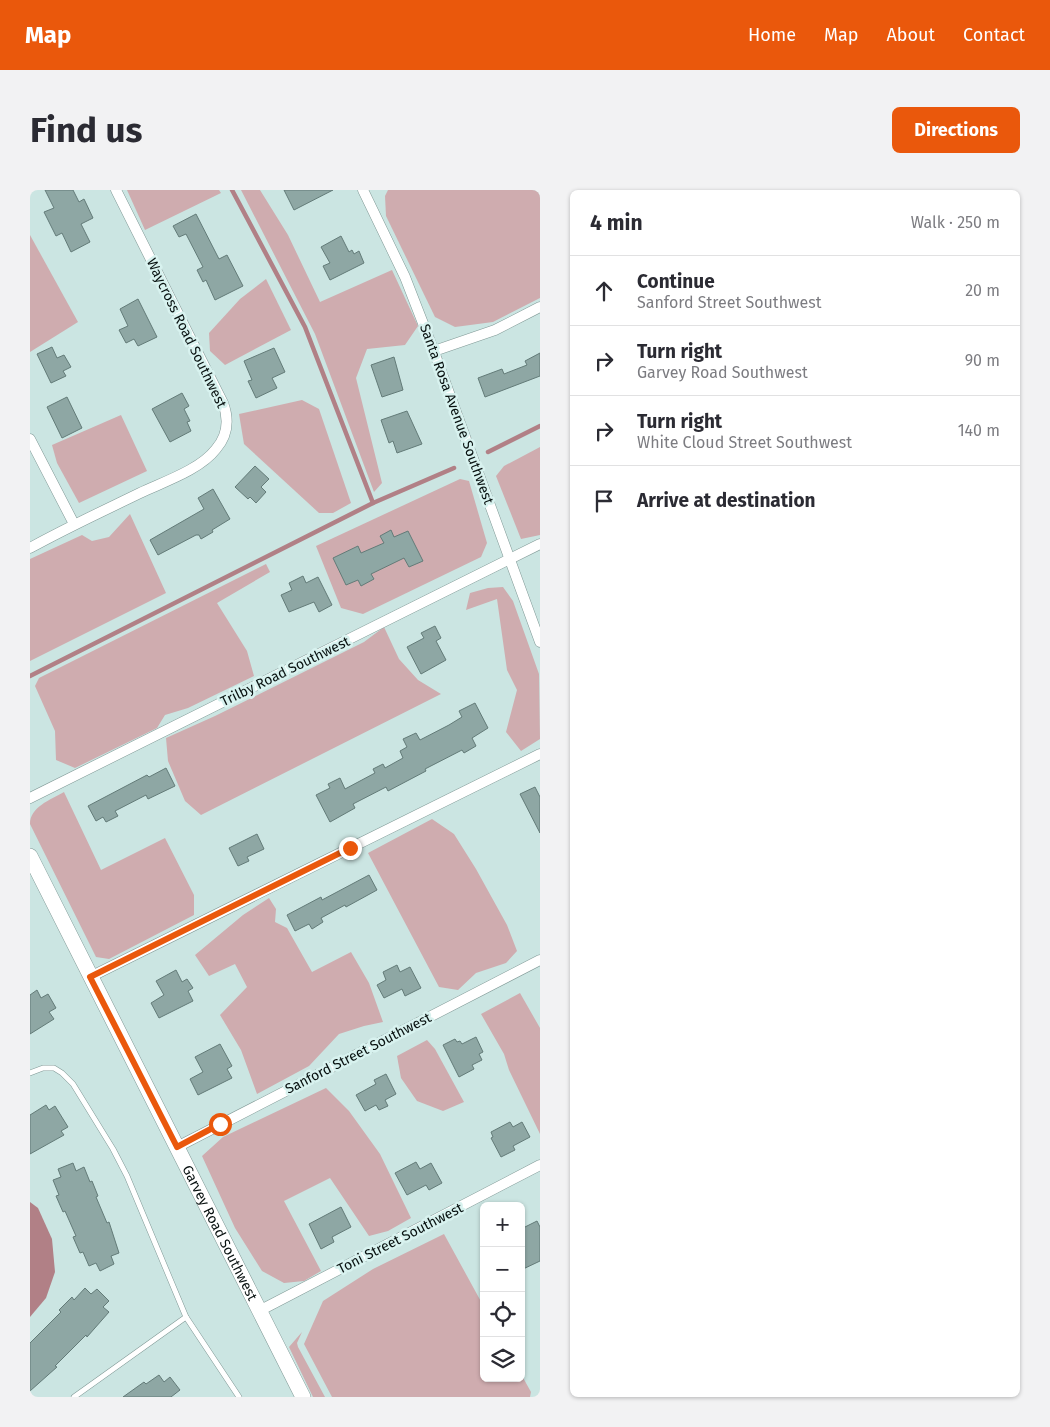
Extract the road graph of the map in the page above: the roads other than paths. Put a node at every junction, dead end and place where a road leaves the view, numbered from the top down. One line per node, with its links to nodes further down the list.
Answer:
1 (116, 190): 6 (street, Waycross Road Southwest)
2 (363, 190): 4 (street, Santa Rosa Avenue Southwest)
3 (540, 307): 4 (street)
4 (434, 351): 9 (street, Santa Rosa Avenue Southwest)
5 (30, 439): 6 (street)
6 (74, 524): 8 (street, Waycross Road Southwest)
7 (540, 544): 9 (street, Trilby Road Southwest)
8 (30, 548)
9 (510, 559): 10 (street, Santa Rosa Avenue Southwest); 12 (street, Trilby Road Southwest)
10 (540, 642)
11 (540, 754): 15 (street)
12 (30, 798)
13 (30, 856): 15 (street, Garvey Road Southwest)
14 (540, 960): 17 (street, Sanford Street Southwest)
15 (90, 977): 17 (street, Garvey Road Southwest)
16 (30, 1073): 20 (lane)
17 (177, 1147): 19 (street, Garvey Road Southwest)
18 (540, 1166): 19 (street, Toni Street Southwest)
19 (260, 1311): 23 (street, Garvey Road Southwest)
20 (186, 1318): 21 (lane); 22 (lane)
21 (74, 1397)
22 (239, 1397)
23 (303, 1397)

